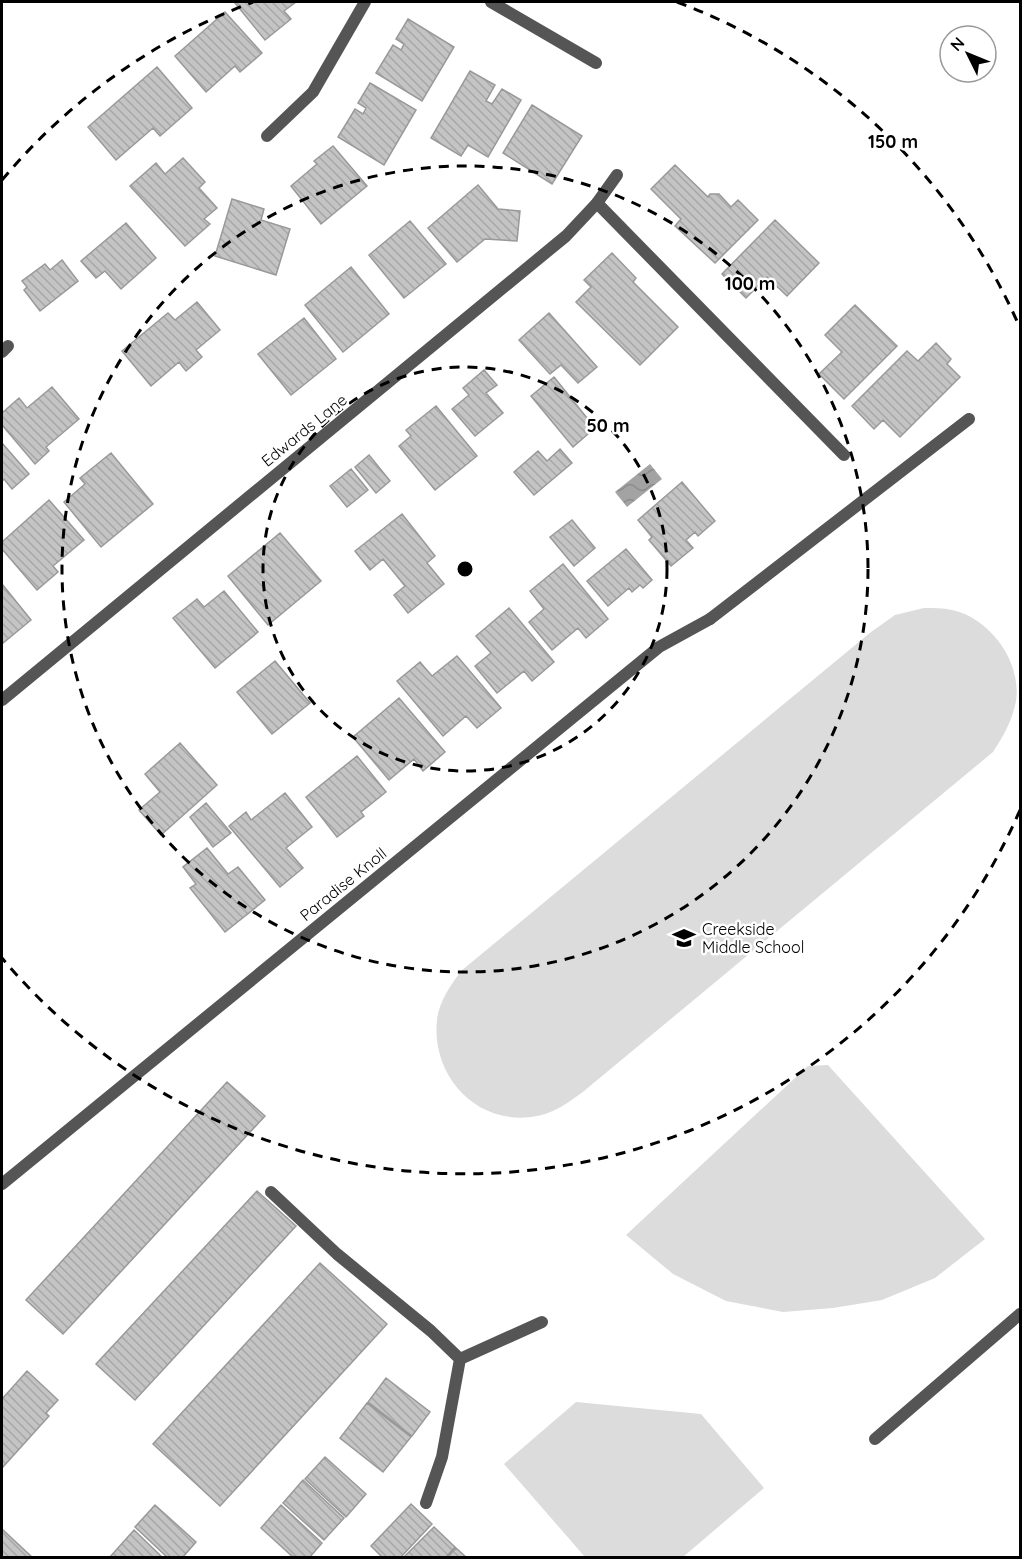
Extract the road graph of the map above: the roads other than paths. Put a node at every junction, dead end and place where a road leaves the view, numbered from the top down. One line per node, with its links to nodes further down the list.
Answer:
1 (365, 2): 4 (street)
2 (491, 2): 3 (street)
3 (596, 63)
4 (267, 136)
5 (617, 175): 6 (street, Edwards Lane)
6 (597, 203): 8 (street); 9 (street, Edwards Lane)
7 (969, 419): 10 (street, Paradise Knoll)
8 (844, 455)
9 (2, 700)
10 (2, 1184)
11 (271, 1192): 14 (street)
12 (1020, 1314): 15 (street)
13 (542, 1322): 14 (street)
14 (460, 1359): 16 (street)
15 (874, 1439)
16 (426, 1503)

